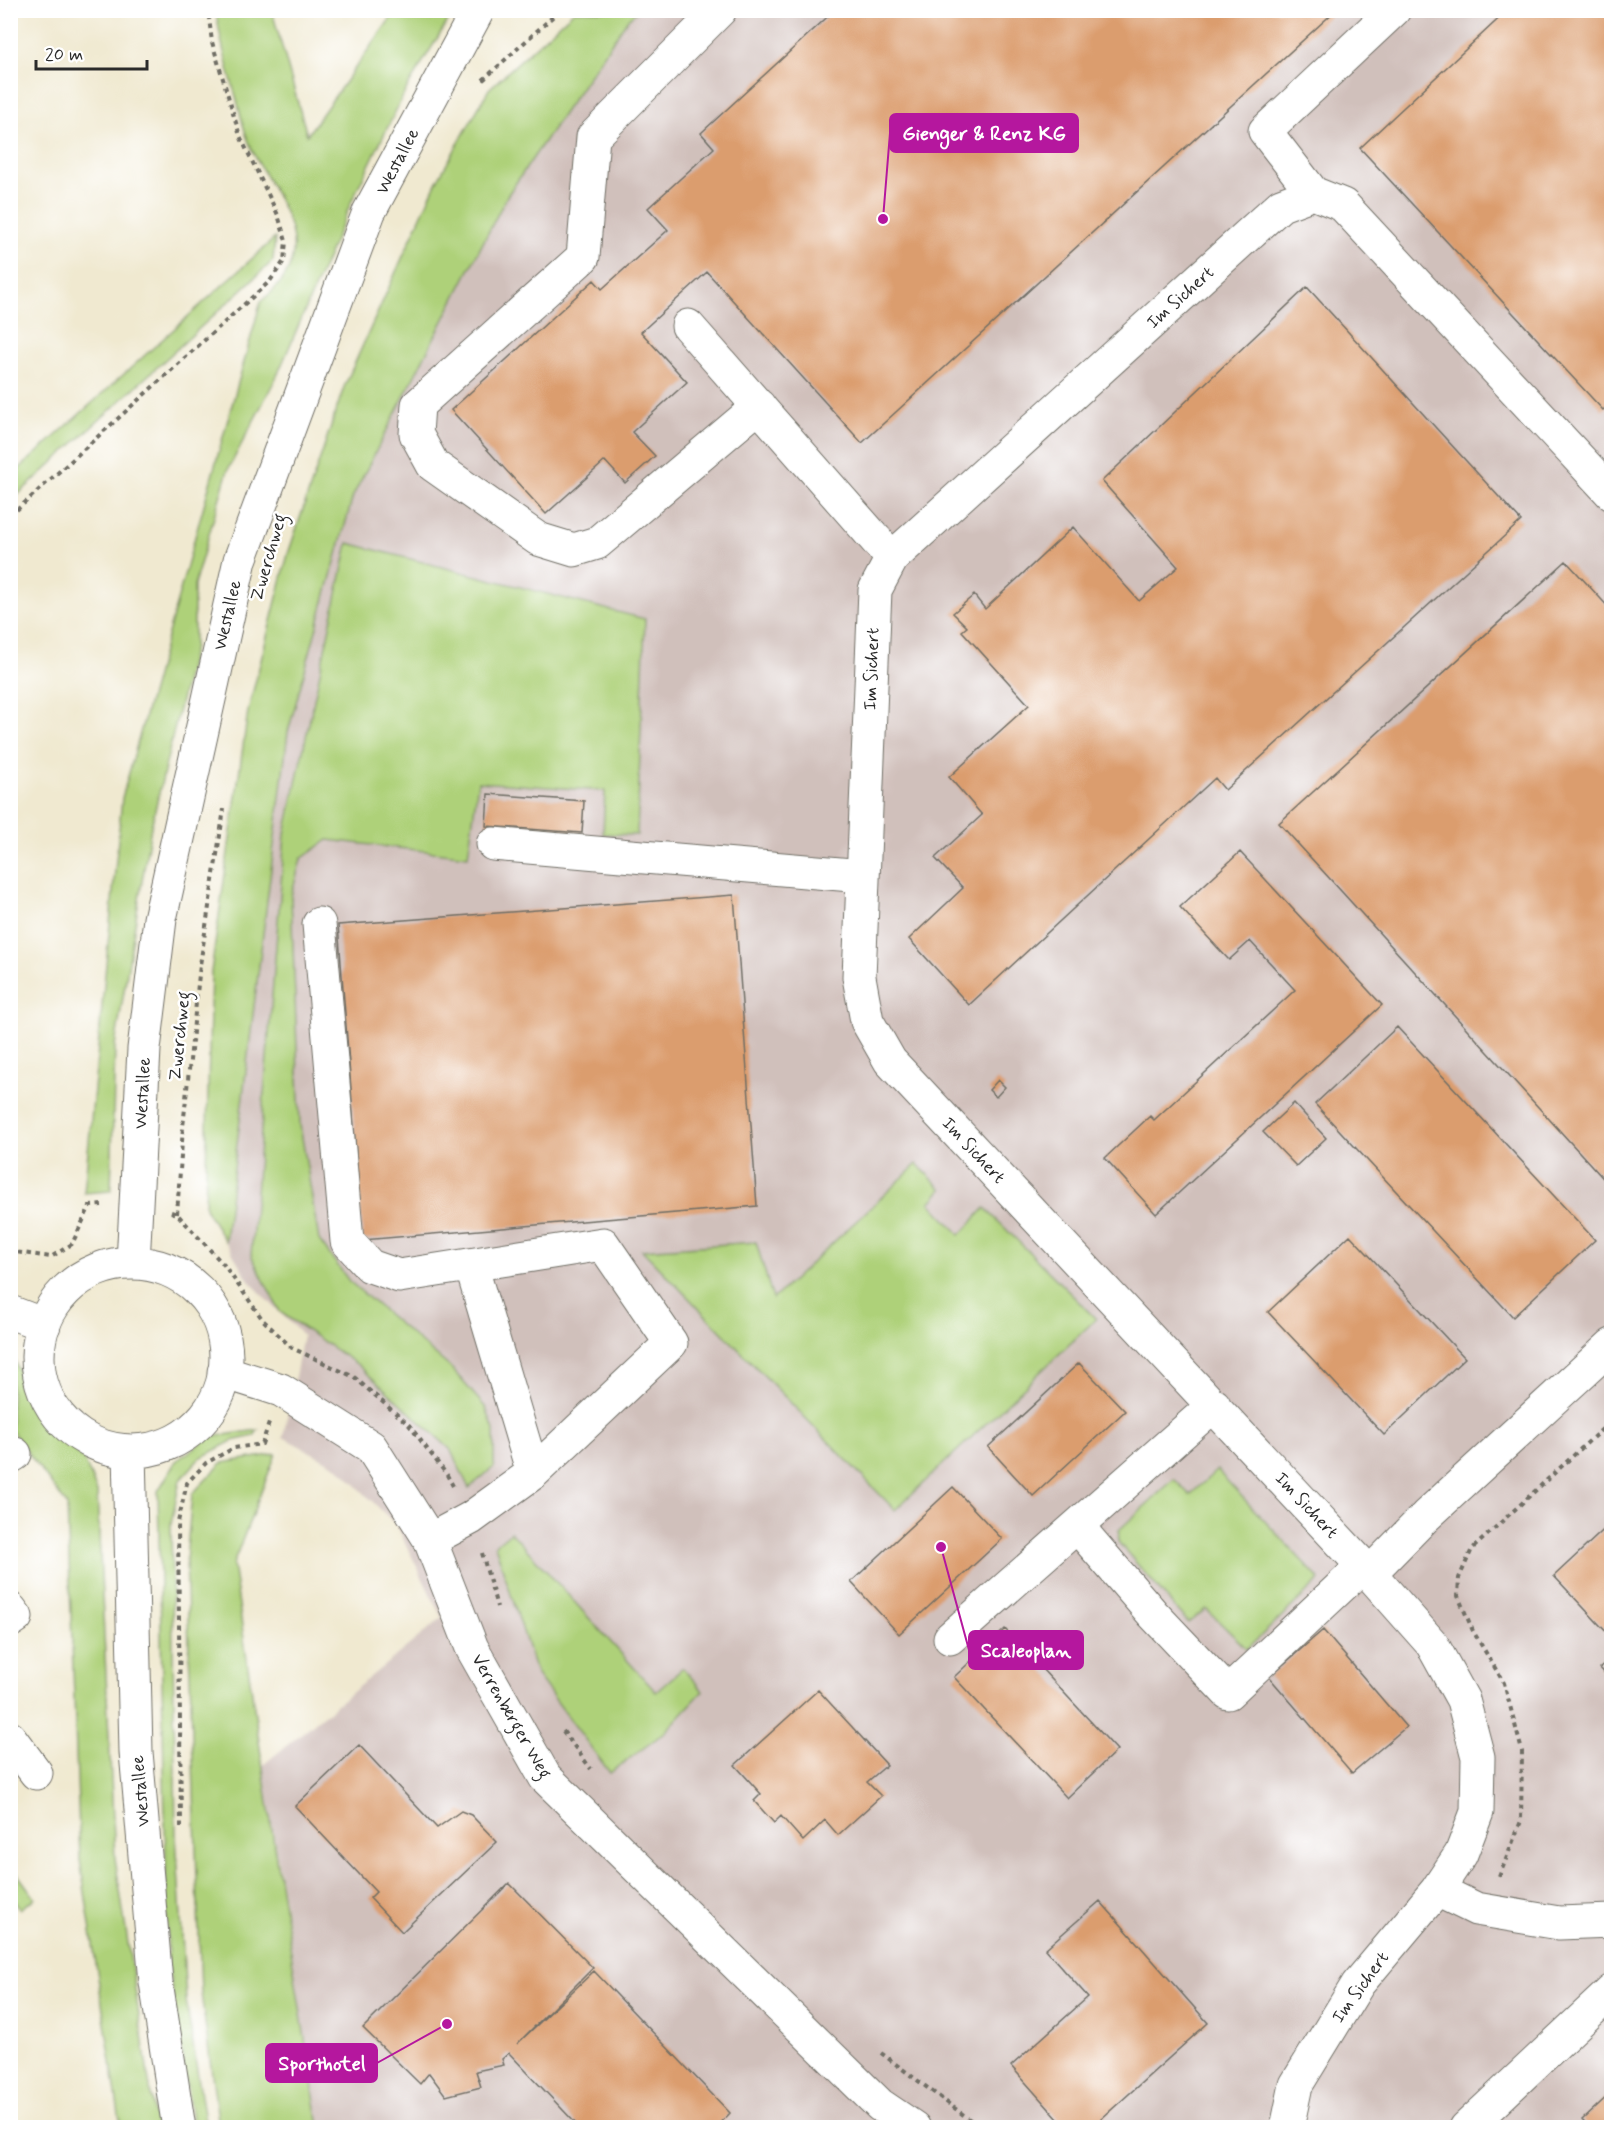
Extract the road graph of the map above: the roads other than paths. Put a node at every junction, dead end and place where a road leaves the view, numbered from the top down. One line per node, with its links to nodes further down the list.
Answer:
1 (478, 10): 12 (street, Westallee)
2 (720, 10): 6 (street)
3 (1394, 10): 4 (street)
4 (1313, 193): 7 (street); 8 (street, Im Sichert)
5 (688, 326): 6 (street)
6 (759, 406): 8 (street)
7 (1611, 494)
8 (892, 558): 10 (street, Im Sichert)
9 (493, 844): 10 (street)
10 (863, 876): 18 (street, Im Sichert)
11 (319, 924): 13 (street)
12 (133, 1263): 15 (street); 17 (street)
13 (471, 1265): 20 (street); 20 (street)
14 (10, 1312): 15 (street)
15 (44, 1325): 19 (street)
16 (1611, 1345): 23 (street)
17 (224, 1372): 19 (street); 22 (street, Verrenberger Weg)
18 (1214, 1405): 21 (street); 23 (street, Im Sichert)
19 (129, 1451): 32 (street, Westallee)
20 (533, 1473): 22 (street)
21 (1077, 1526): 23 (street); 26 (street)
22 (430, 1540): 33 (street, Verrenberger Weg)
23 (1366, 1569): 29 (street, Im Sichert)
24 (10, 1609): 25 (street)
25 (10, 1621)
26 (950, 1638)
27 (10, 1738): 28 (street)
28 (36, 1773)
29 (1437, 1890): 30 (street); 34 (street, Im Sichert)
30 (1611, 1921)
31 (1611, 1991): 35 (street)
32 (179, 2127)
33 (914, 2127)
34 (1287, 2127)
35 (1466, 2127)

